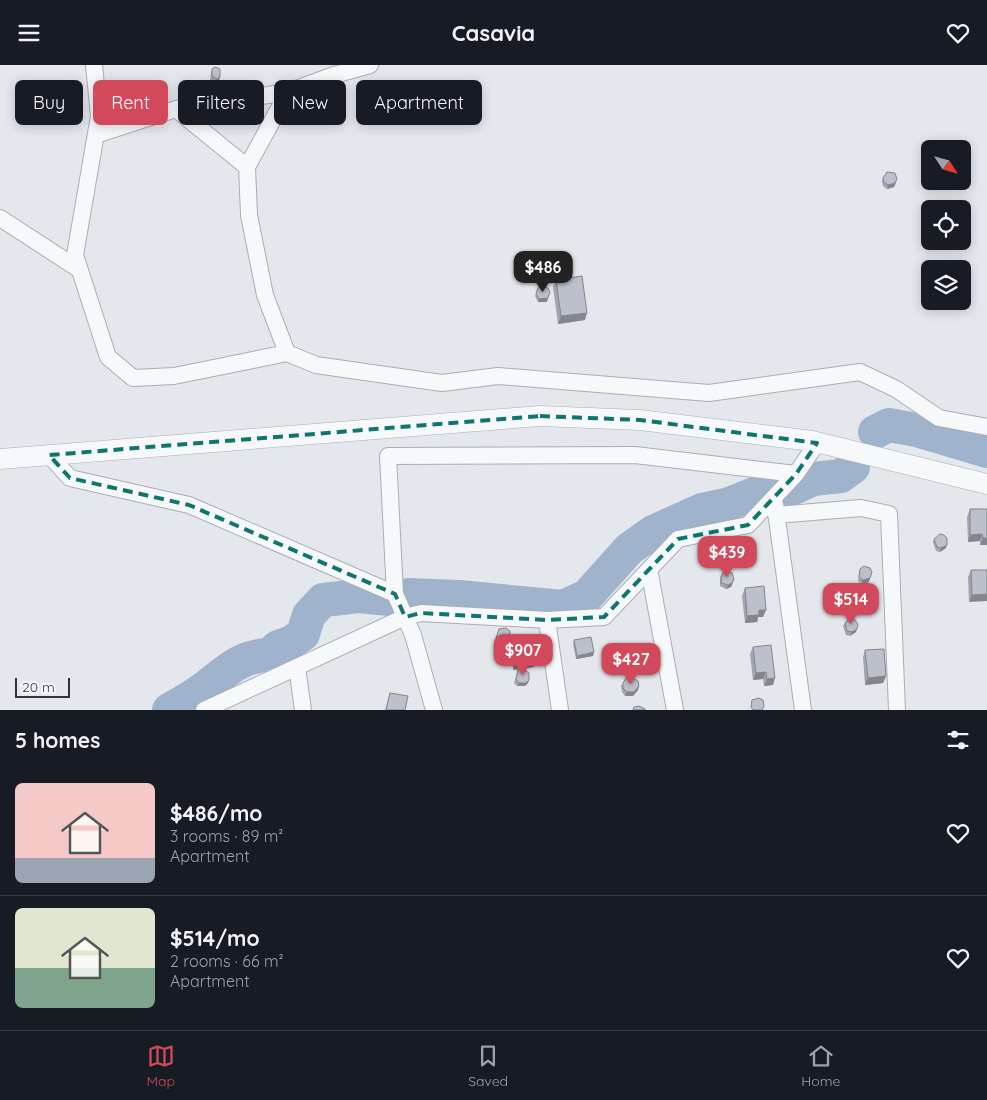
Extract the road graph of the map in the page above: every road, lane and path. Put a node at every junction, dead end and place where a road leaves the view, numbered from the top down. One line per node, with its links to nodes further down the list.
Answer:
1 (94, 65): 7 (street)
2 (370, 65): 3 (street)
3 (320, 80)
4 (274, 94): 5 (street)
5 (176, 109): 7 (street); 8 (street)
6 (274, 118): 8 (street)
7 (96, 135): 10 (street)
8 (247, 167): 11 (street)
9 (0, 218): 10 (street)
10 (80, 270): 11 (street)
11 (287, 353): 12 (street)
12 (987, 427)
13 (817, 443): 14 (street); 16 (street); 17 (street)
14 (49, 455): 15 (street); 21 (street)
15 (0, 459)
16 (796, 475): 18 (street); 21 (street)
17 (987, 484)
18 (775, 497): 19 (street); 20 (street)
19 (776, 515): 30 (street); 31 (street)
20 (649, 569): 23 (street); 29 (street)
21 (395, 594): 22 (street)
22 (405, 617): 23 (street); 24 (street); 27 (street)
23 (548, 620): 28 (street)
24 (297, 667): 25 (street); 26 (street)
25 (204, 710)
26 (303, 710)
27 (434, 710)
28 (560, 710)
29 (675, 710)
30 (803, 710)
31 (897, 710)

